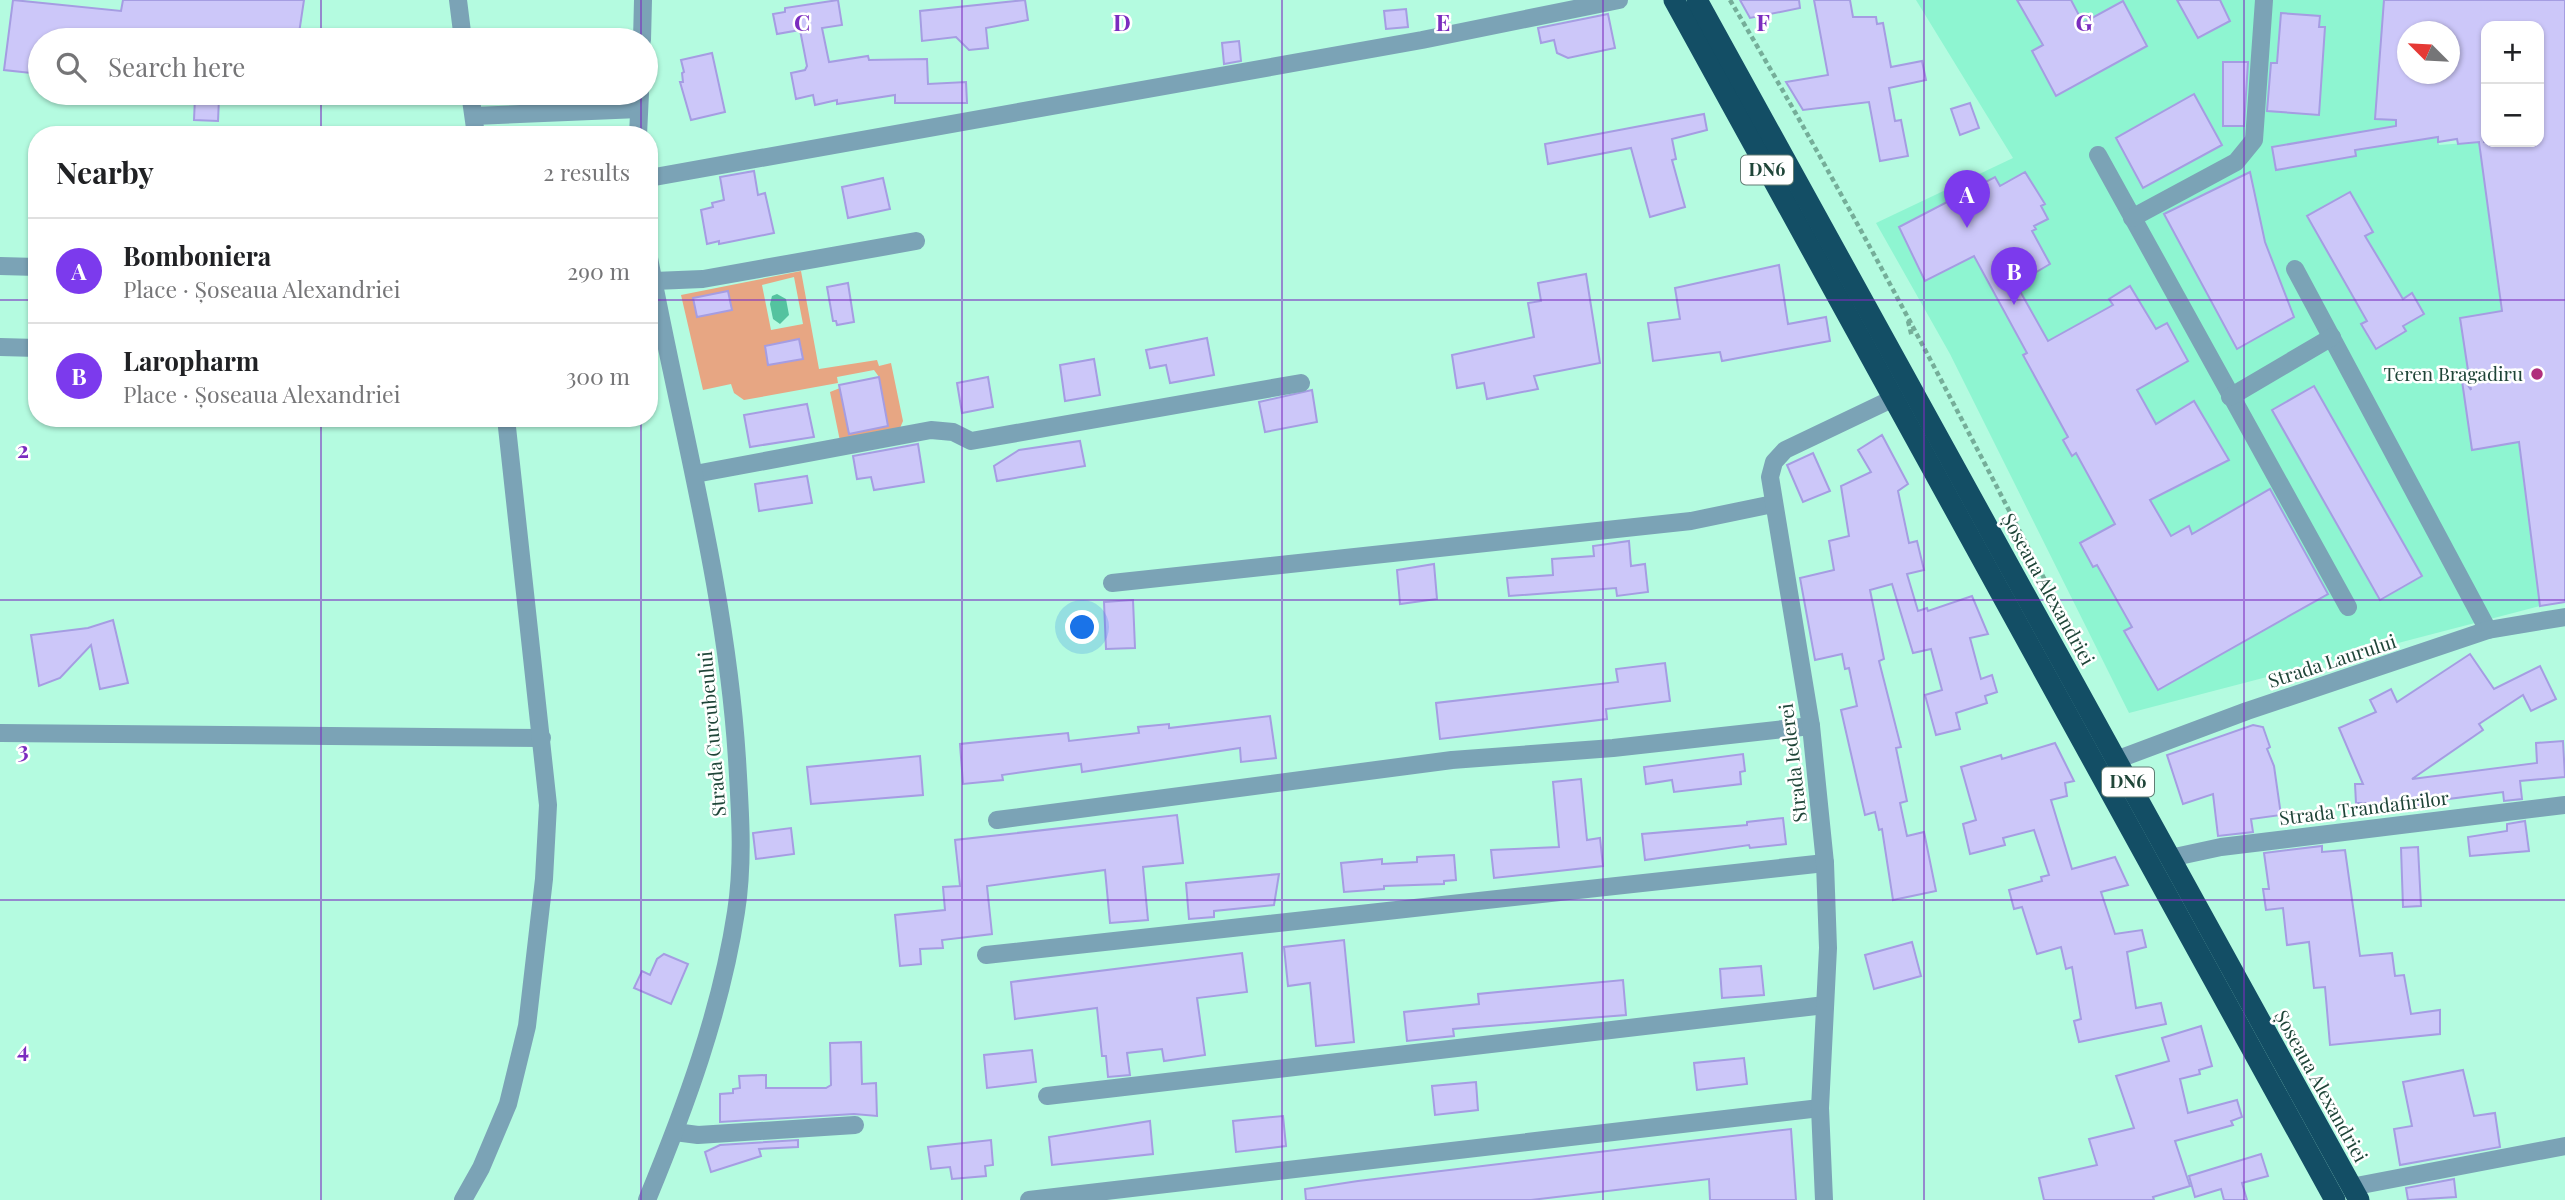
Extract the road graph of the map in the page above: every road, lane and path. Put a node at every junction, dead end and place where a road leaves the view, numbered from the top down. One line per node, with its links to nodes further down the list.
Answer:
1 (458, 0): 8 (street)
2 (643, 0): 9 (street)
3 (1619, 0): 17 (street)
4 (1674, 0): 32 (highway, DN6)
5 (1697, 0): 44 (highway, Șoseaua Alexandriei / DN6)
6 (1730, 0): 25 (path)
7 (2264, 0): 18 (street)
8 (462, 28)
9 (642, 28)
10 (473, 105): 13 (street)
11 (596, 105): 13 (street)
12 (640, 105): 15 (street)
13 (474, 116): 14 (street)
14 (475, 126)
15 (639, 126)
16 (2098, 155): 18 (street)
17 (658, 176)
18 (2132, 218): 31 (street)
19 (916, 241): 23 (street)
20 (0, 266): 21 (street)
21 (28, 267)
22 (2295, 269): 27 (street)
23 (658, 281)
24 (658, 300): 34 (street, Strada Curcubeului)
25 (1905, 312): 26 (path); 37 (path)
26 (1912, 337)
27 (2332, 337): 31 (street); 40 (street)
28 (0, 348): 29 (street)
29 (28, 348)
30 (1301, 383): 34 (street)
31 (2230, 397): 38 (street)
32 (1894, 398): 35 (street, Strada Iederei); 56 (highway, DN6)
33 (507, 427): 43 (street)
34 (695, 474): 54 (street, Strada Curcubeului)
35 (1773, 504): 36 (street); 41 (street, Strada Iederei)
36 (1112, 583)
37 (2053, 598)
38 (2348, 607)
39 (2565, 617): 40 (street, Strada Laurului)
40 (2488, 631): 44 (street, Strada Laurului)
41 (1811, 726): 46 (street); 48 (street, Strada Iederei)
42 (0, 733): 43 (street)
43 (542, 738): 57 (street)
44 (2116, 760): 47 (highway, Șoseaua Alexandriei / DN6)
45 (2565, 805): 47 (street, Strada Trandafirilor)
46 (997, 820)
47 (2170, 858): 56 (highway, Șoseaua Alexandriei / DN6)
48 (1825, 863): 49 (street); 50 (street, Strada Iederei)
49 (986, 955)
50 (1825, 1006): 51 (street); 52 (street, Strada Iederei)
51 (1047, 1096)
52 (1820, 1108): 59 (street); 60 (street, Strada Iederei)
53 (855, 1125): 54 (street)
54 (675, 1132): 58 (street, Strada Curcubeului)
55 (2565, 1146): 56 (street)
56 (2348, 1196)
57 (463, 1200)
58 (647, 1200)
59 (1029, 1200)
60 (1824, 1200)

